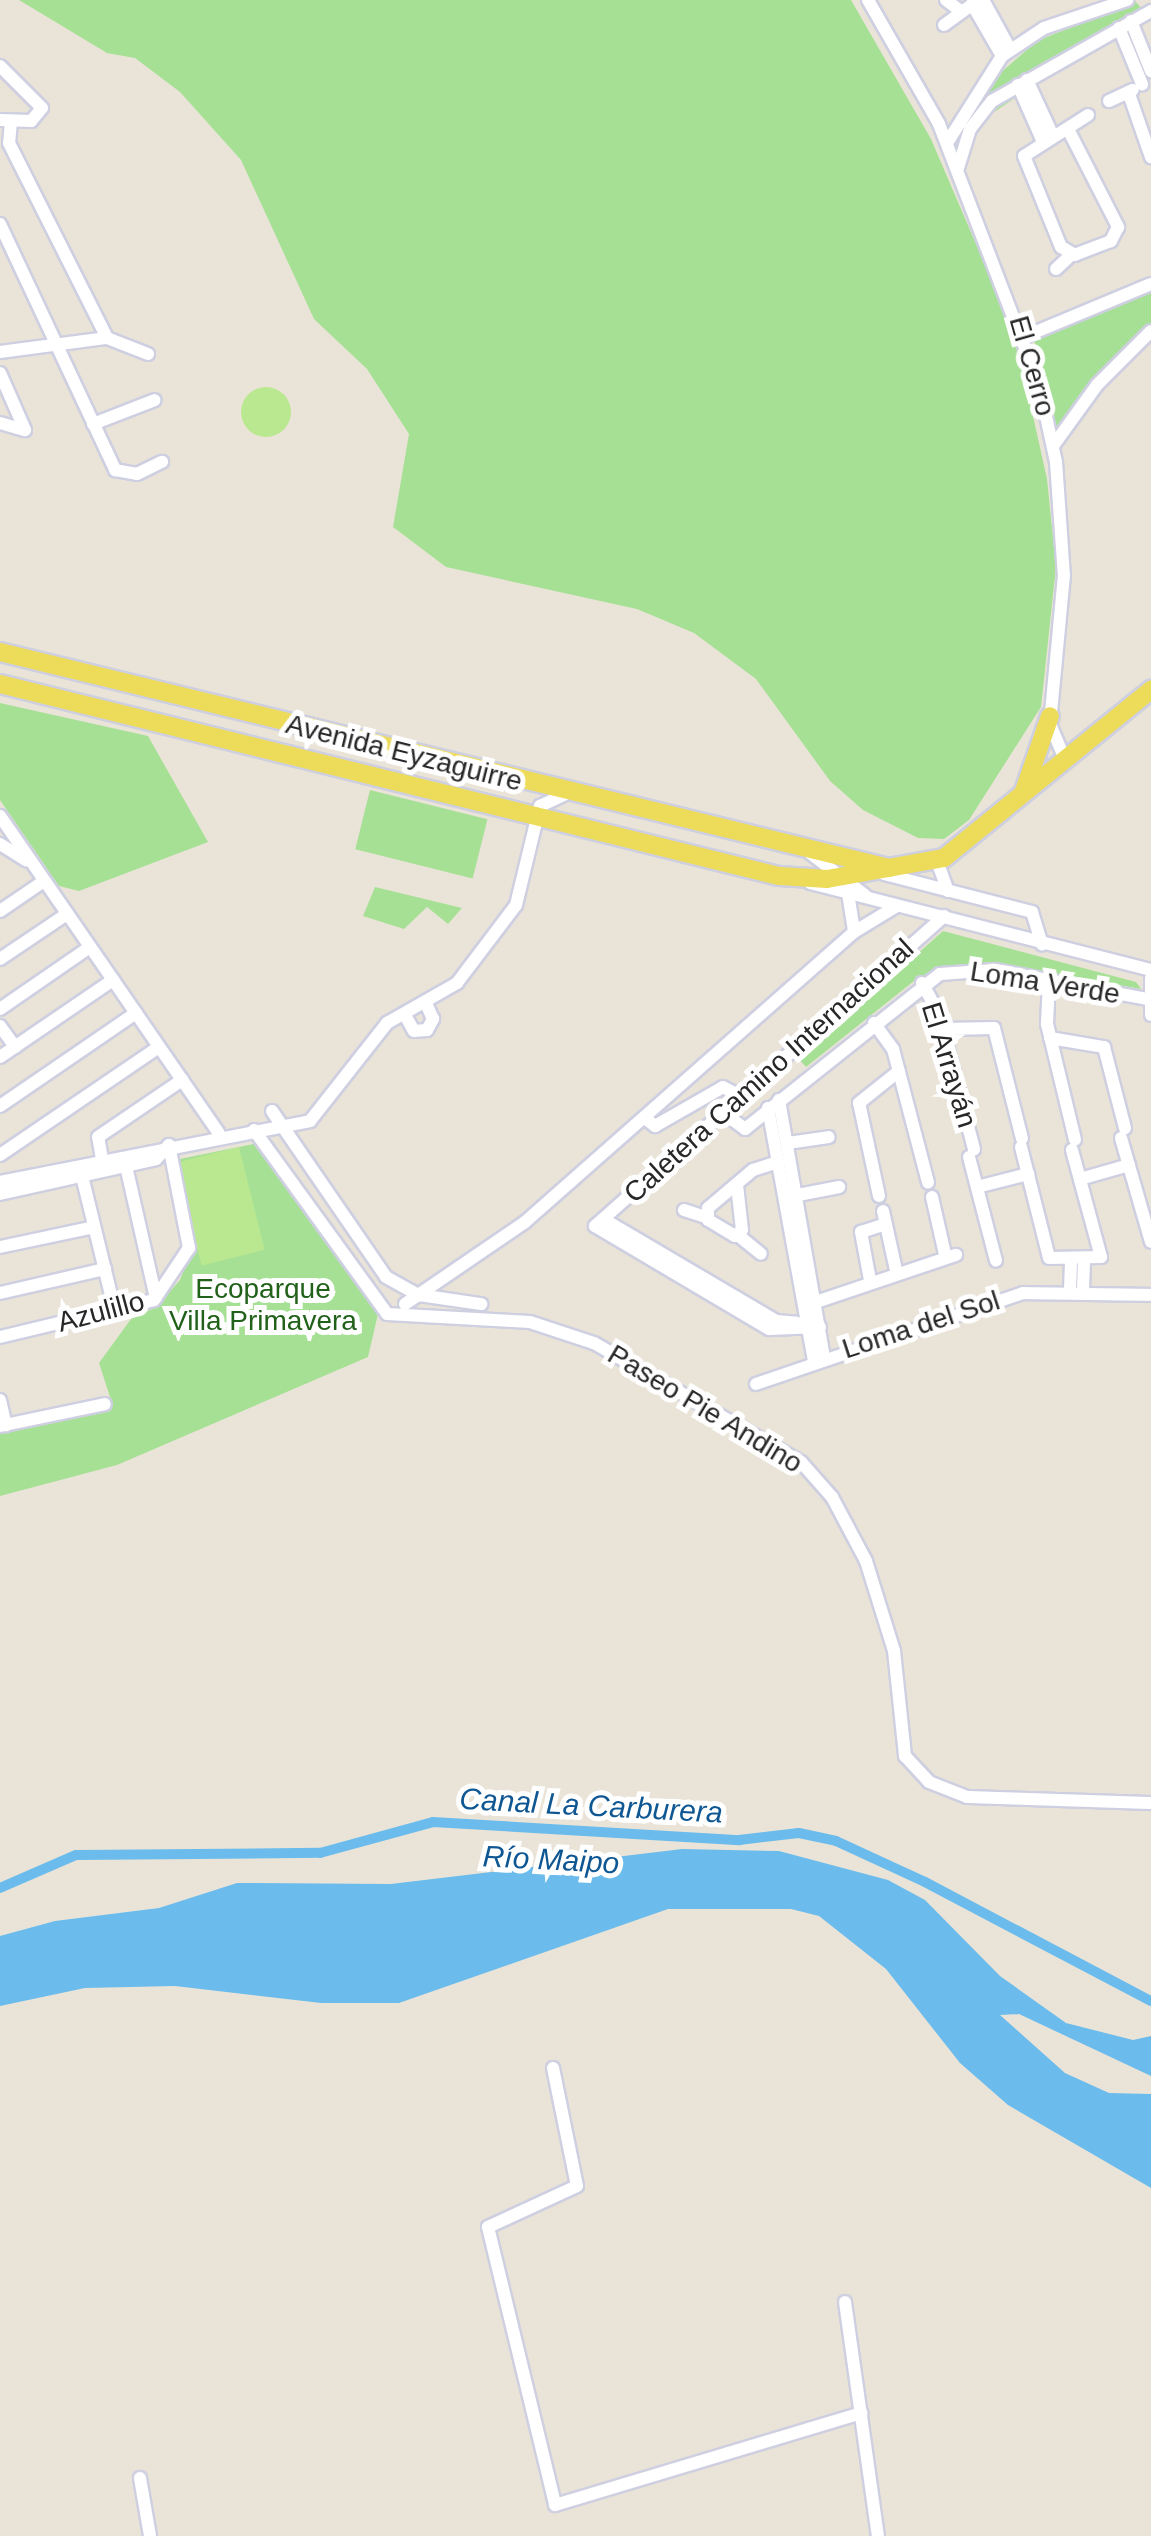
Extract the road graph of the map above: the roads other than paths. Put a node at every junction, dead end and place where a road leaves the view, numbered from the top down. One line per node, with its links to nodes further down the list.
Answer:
1 (868, 0): 18 (street, El Cerro)
2 (946, 0): 4 (street)
3 (1127, 0): 8 (street)
4 (973, 4): 7 (street); 8 (street)
5 (1151, 11): 6 (street)
6 (1125, 24): 10 (street); 11 (street); 12 (street)
7 (944, 25)
8 (1006, 52): 16 (street)
9 (0, 66): 17 (street)
10 (1151, 71)
11 (1022, 82): 20 (street); 23 (street)
12 (1146, 82): 13 (street)
13 (1129, 94): 14 (street); 22 (street)
14 (1109, 101)
15 (1088, 115): 19 (street)
16 (956, 119): 18 (street); 21 (street)
17 (6, 120): 30 (street)
18 (939, 124): 21 (street, El Cerro)
19 (1070, 132): 20 (street); 25 (street)
20 (1048, 139): 25 (street)
21 (947, 143): 23 (street, El Cerro)
22 (1151, 158)
23 (958, 170): 29 (street, El Cerro)
24 (0, 224): 31 (street)
25 (1073, 255): 26 (street)
26 (1056, 269)
27 (1151, 284): 29 (street)
28 (1151, 331): 38 (street)
29 (1026, 336): 38 (street, El Cerro)
30 (107, 338): 31 (street); 33 (street)
31 (60, 346): 32 (street); 37 (street)
32 (0, 352)
33 (148, 354)
34 (0, 373): 36 (street)
35 (155, 400): 37 (street)
36 (0, 423)
37 (93, 424): 39 (street)
38 (1054, 446): 43 (street, El Cerro)
39 (162, 462)
40 (3, 655): 44 (main road, Avenida Eyzaguirre)
41 (0, 684): 46 (main road, Avenida Eyzaguirre)
42 (1151, 691): 45 (main road, Avenida Eyzaguirre)
43 (1050, 716): 45 (street, El Cerro); 48 (main road)
44 (376, 746): 46 (main road); 47 (main road, Avenida Eyzaguirre)
45 (1066, 759): 48 (main road, Avenida Eyzaguirre)
46 (367, 774): 50 (main road, Avenida Eyzaguirre)
47 (568, 793): 50 (street); 52 (main road, Avenida Eyzaguirre)
48 (1022, 796): 57 (main road, Avenida Eyzaguirre)
49 (0, 816): 58 (street)
50 (536, 816): 51 (main road, Avenida Eyzaguirre); 53 (street)
51 (562, 822): 53 (street); 56 (main road, Avenida Eyzaguirre)
52 (705, 827): 55 (main road, Avenida Eyzaguirre); 56 (main road)
53 (532, 842): 79 (street)
54 (1, 847): 58 (street)
55 (808, 853): 59 (main road, Avenida Eyzaguirre); 62 (street, Avenida Eyzaguirre)
56 (698, 856): 62 (main road, Avenida Eyzaguirre)
57 (941, 860): 59 (main road, Avenida Eyzaguirre); 63 (street)
58 (32, 864): 61 (street)
59 (915, 869): 60 (main road, Avenida Eyzaguirre)
60 (884, 874): 62 (main road, Avenida Eyzaguirre); 63 (street, Avenida Eyzaguirre)
61 (44, 881): 66 (street); 67 (street)
62 (845, 886): 64 (street, Avenida Eyzaguirre); 69 (street)
63 (948, 891): 65 (street, Avenida Eyzaguirre)
64 (897, 906): 68 (street, Avenida Eyzaguirre); 69 (street)
65 (1018, 909): 70 (street); 71 (street)
66 (0, 911)
67 (66, 914): 72 (street); 73 (street)
68 (944, 916): 70 (street, Avenida Eyzaguirre); 93 (street, Caletera Camino Internacional)
69 (854, 932): 97 (street)
70 (1010, 933): 71 (street, Avenida Eyzaguirre)
71 (1042, 944): 74 (street, Avenida Eyzaguirre)
72 (90, 947): 75 (street); 80 (street)
73 (0, 959)
74 (1151, 974): 78 (street)
75 (113, 980): 81 (street); 89 (street)
76 (1049, 980): 77 (street, Loma Verde); 78 (street, Loma Verde); 87 (street)
77 (922, 983): 84 (street, Loma Verde); 86 (street, El Arrayán)
78 (1148, 999): 83 (street)
79 (426, 1002): 82 (street); 82 (street)
80 (0, 1009)
81 (136, 1013): 88 (street); 95 (street)
82 (405, 1015): 98 (street)
83 (1151, 1015)
84 (874, 1023): 91 (street); 94 (street, Loma Verde)
85 (0, 1026): 89 (street)
86 (943, 1028): 109 (street); 117 (street, El Arrayán)
87 (1050, 1038): 107 (street); 112 (street)
88 (159, 1046): 92 (street); 104 (street)
89 (14, 1047): 90 (street)
90 (0, 1057)
91 (899, 1072): 114 (street); 120 (street)
92 (182, 1080): 100 (street); 105 (street)
93 (731, 1103): 94 (street, Loma Verde); 97 (street); 145 (street, Caletera Camino Internacional)
94 (774, 1104): 102 (street); 106 (street)
95 (0, 1106)
96 (272, 1110): 98 (street)
97 (645, 1118): 133 (street)
98 (284, 1128): 99 (street); 137 (street)
99 (254, 1130): 100 (street); 152 (street, Paseo Pie Andino)
100 (218, 1133): 103 (street)
101 (828, 1137): 102 (street)
102 (788, 1143): 111 (street)
103 (169, 1144): 105 (street); 108 (street); 139 (street, Azulillo)
104 (0, 1156)
105 (102, 1160): 113 (street)
106 (778, 1162): 111 (street); 115 (street)
107 (1129, 1165): 112 (street); 126 (street)
108 (126, 1166): 110 (street); 139 (street)
109 (1028, 1174): 117 (street); 129 (street)
110 (82, 1176): 118 (street); 124 (street)
111 (788, 1178): 119 (street); 145 (street)
112 (1080, 1179): 129 (street)
113 (0, 1182)
114 (928, 1182)
115 (738, 1184): 123 (street); 125 (street)
116 (839, 1187): 119 (street)
117 (976, 1187): 130 (street, El Arrayán)
118 (0, 1194)
119 (798, 1195): 141 (street)
120 (879, 1196)
121 (932, 1197): 132 (street)
122 (684, 1210): 123 (street)
123 (706, 1217): 125 (street)
124 (94, 1226): 127 (street); 131 (street)
125 (739, 1236): 128 (street)
126 (1151, 1242)
127 (0, 1247)
128 (761, 1254)
129 (1077, 1258): 135 (street)
130 (996, 1260)
131 (106, 1269): 136 (street); 144 (street)
132 (896, 1270): 134 (street); 134 (street)
133 (445, 1280): 137 (street); 140 (street)
134 (870, 1280): 141 (street)
135 (1077, 1290): 138 (street, Loma del Sol); 147 (street, Loma del Sol)
136 (0, 1293)
137 (419, 1295): 140 (street); 142 (street)
138 (1151, 1295)
139 (156, 1298): 144 (street, Azulillo)
140 (450, 1300): 143 (street)
141 (816, 1302): 145 (street)
142 (405, 1304)
143 (481, 1304)
144 (115, 1311): 146 (street, Azulillo)
145 (814, 1324): 147 (street)
146 (0, 1337)
147 (819, 1359): 148 (street, Loma del Sol)
148 (756, 1384)
149 (0, 1400): 151 (street)
150 (105, 1404): 151 (street)
151 (3, 1425)
152 (1151, 1802)
153 (553, 2068): 155 (street)
154 (845, 2302): 155 (street)
155 (861, 2413): 158 (street)
156 (140, 2478): 157 (street)
157 (150, 2536)
158 (878, 2536)

